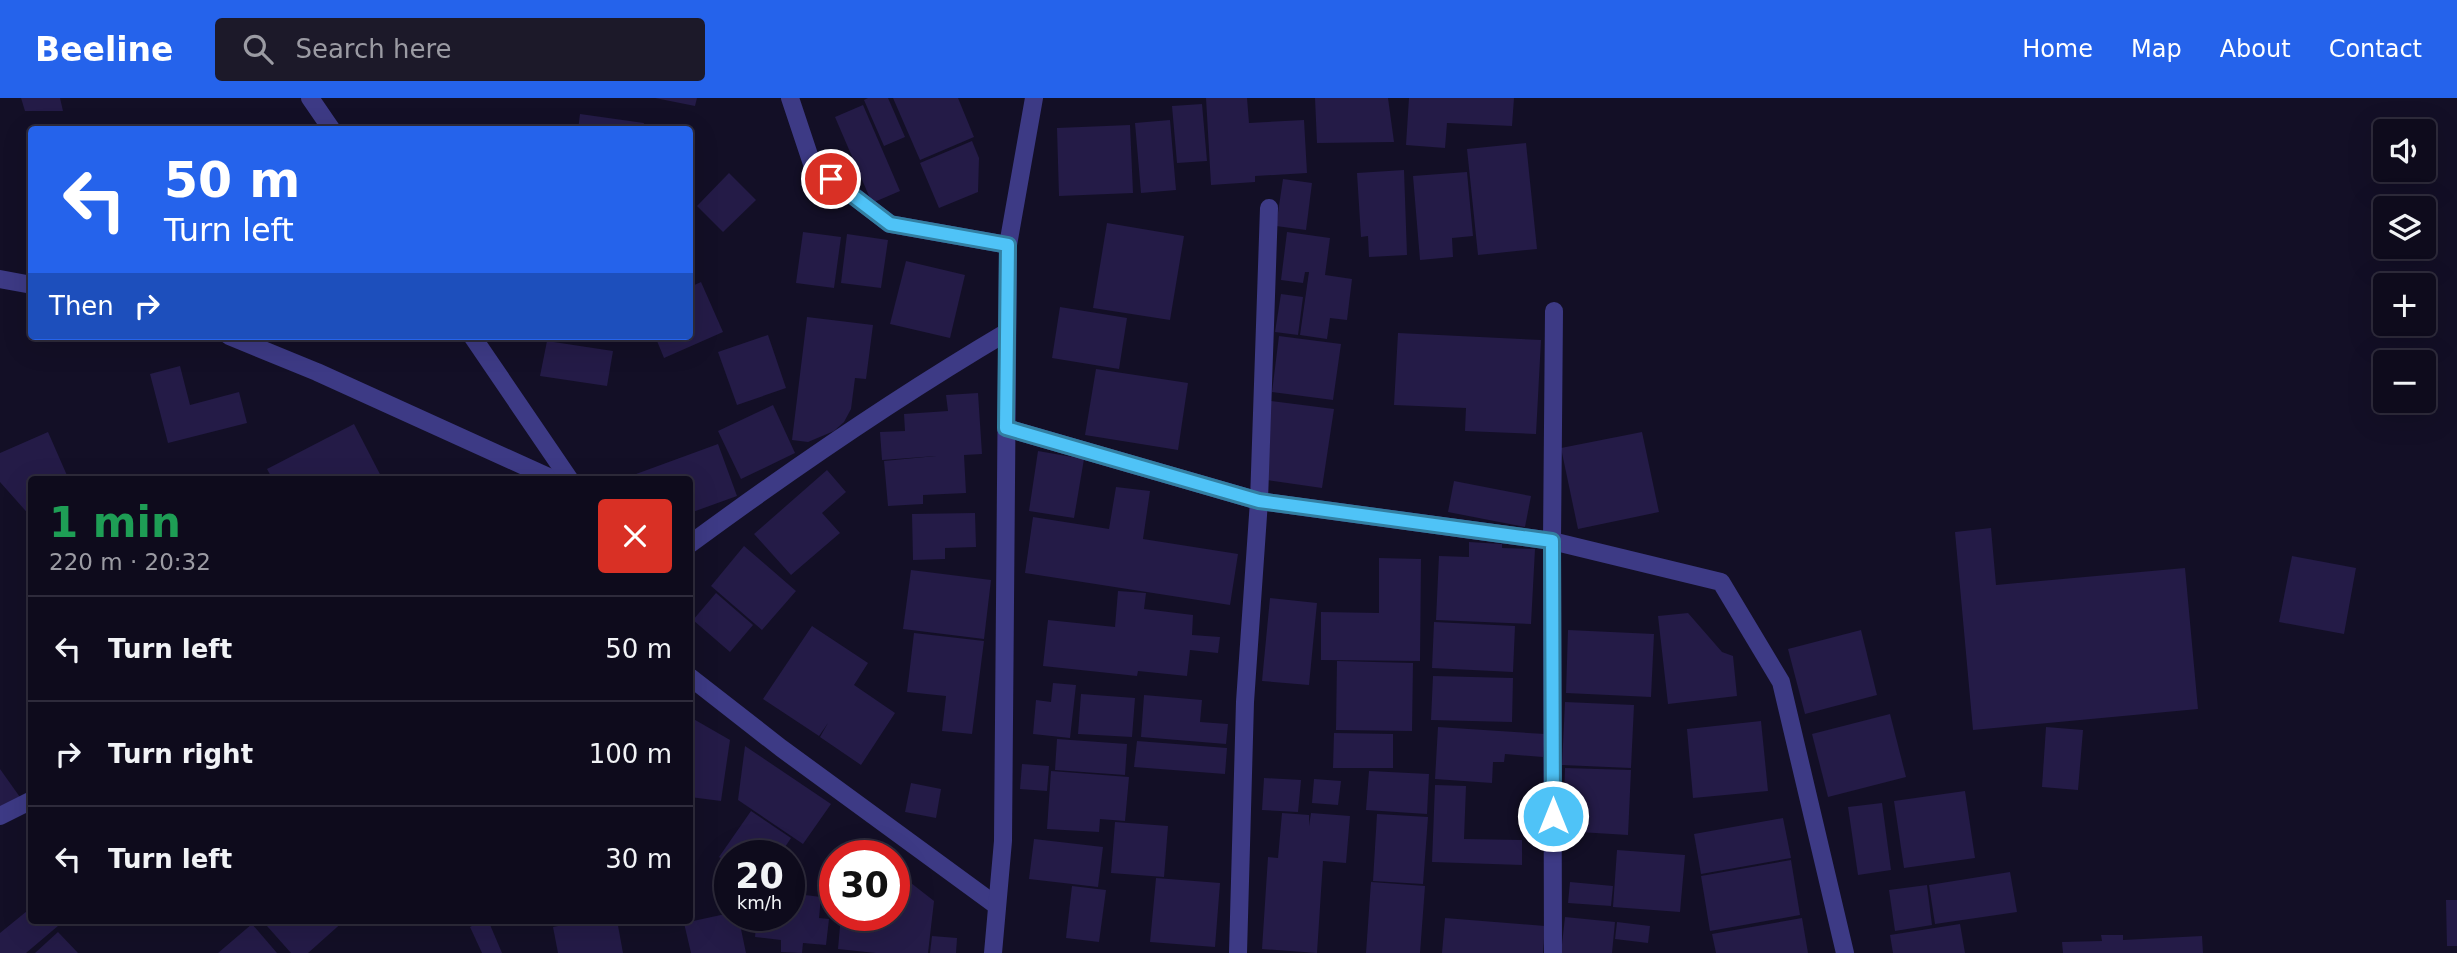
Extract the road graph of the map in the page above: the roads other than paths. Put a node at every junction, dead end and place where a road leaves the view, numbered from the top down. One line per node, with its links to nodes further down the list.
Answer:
1 (310, 98): 4 (street)
2 (790, 98): 6 (street)
3 (1034, 98): 6 (street)
4 (329, 126)
5 (1269, 208): 16 (street)
6 (1008, 245): 10 (street)
7 (0, 279): 8 (street)
8 (28, 284)
9 (1554, 311): 17 (street)
10 (1007, 332): 13 (street); 18 (street)
11 (239, 340): 14 (street)
12 (475, 340): 15 (street)
13 (1006, 428): 16 (street); 22 (street)
14 (546, 476)
15 (567, 476)
16 (1259, 501): 17 (street); 24 (street)
17 (1552, 541): 25 (street); 26 (street)
18 (693, 542)
19 (693, 679): 22 (street)
20 (28, 802): 21 (street)
21 (0, 816)
22 (997, 906): 23 (street)
23 (993, 953)
24 (1238, 953)
25 (1553, 953)
26 (1845, 953)

